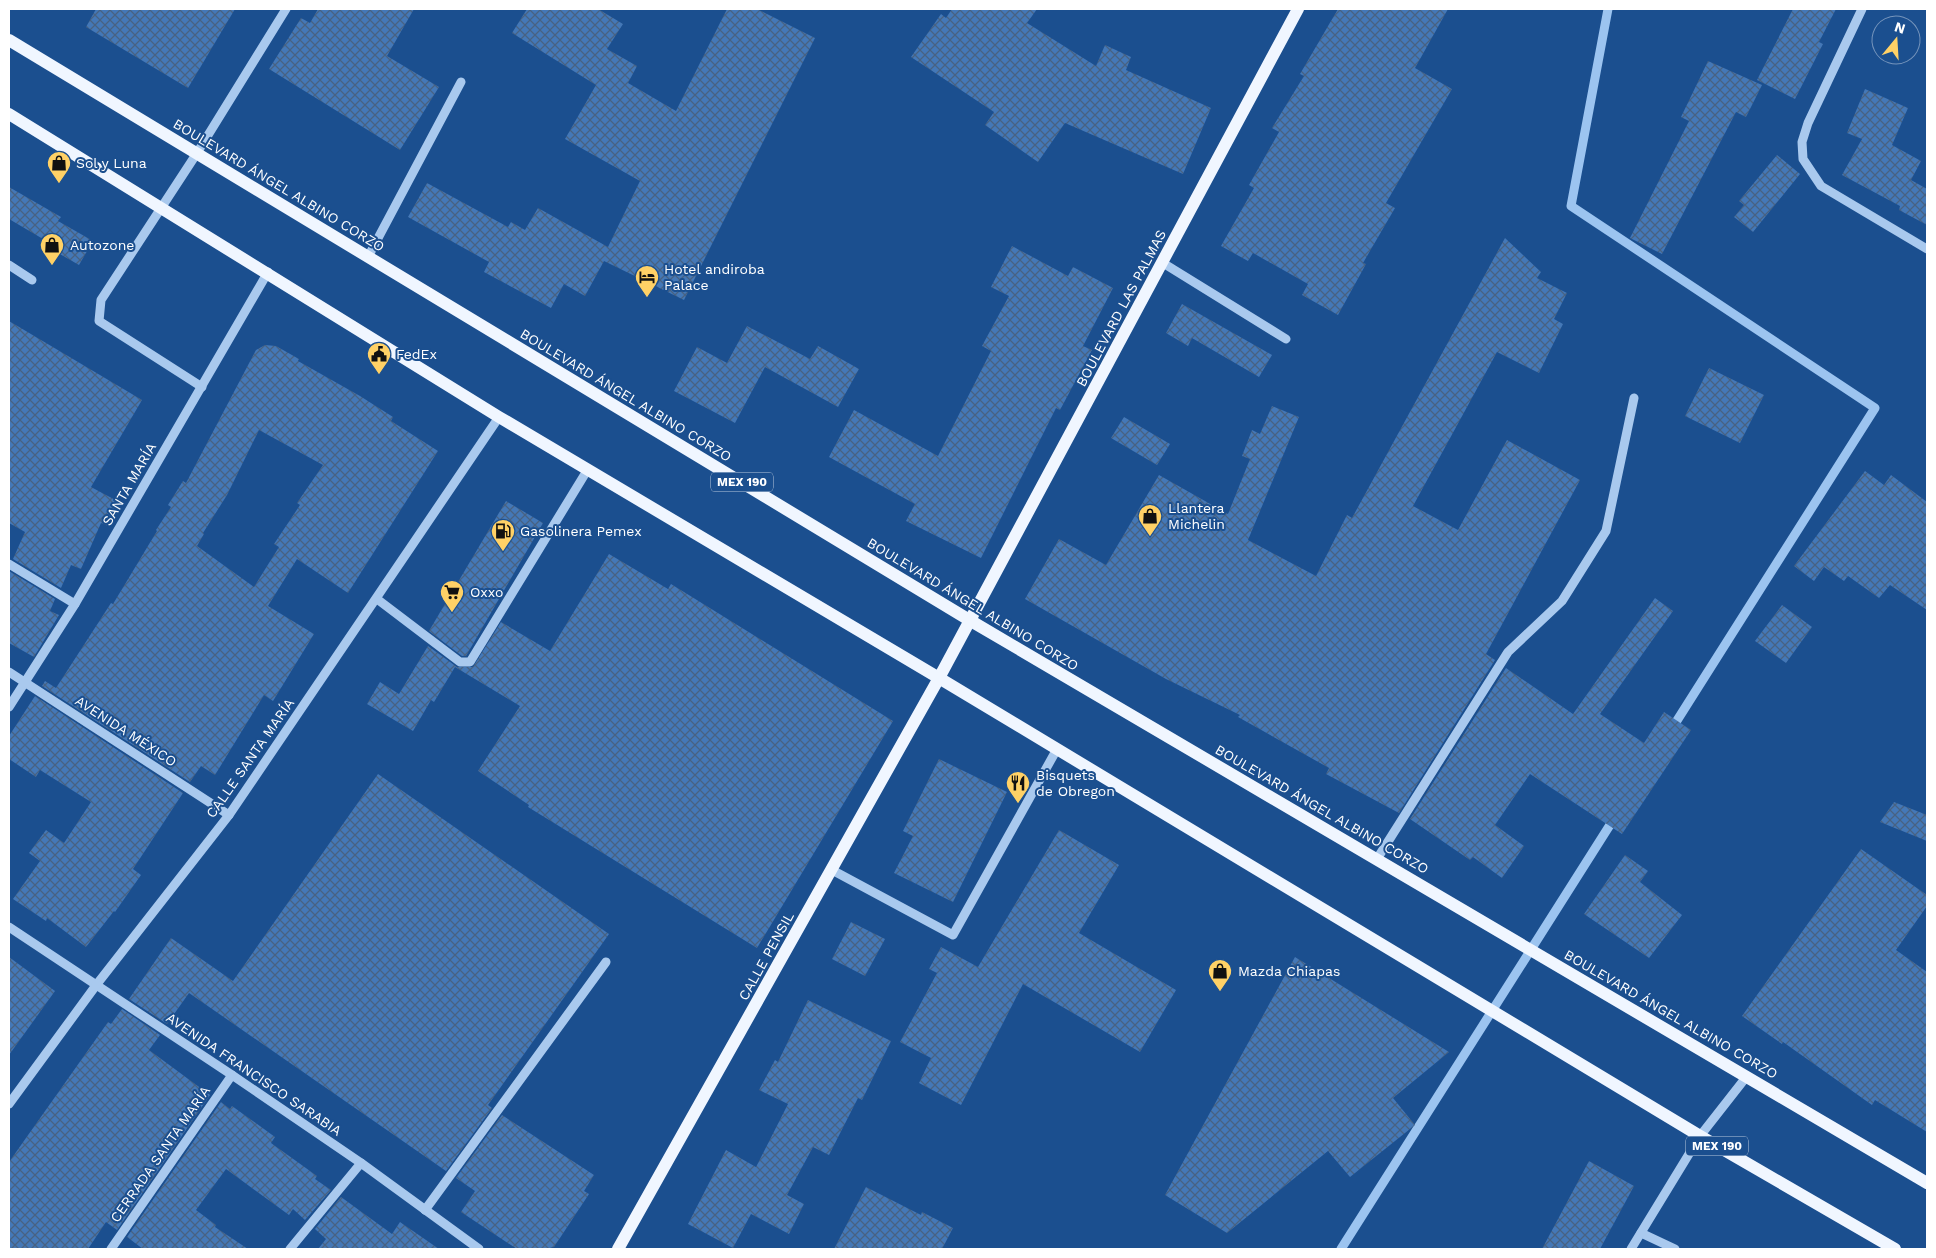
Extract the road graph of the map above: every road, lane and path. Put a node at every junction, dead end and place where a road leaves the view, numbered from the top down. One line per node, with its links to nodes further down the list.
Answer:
1 (286, 9): 7 (street)
2 (1298, 9): 11 (main road, BOULEVARD LAS PALMAS)
3 (1862, 9): 9 (street)
4 (9, 40): 7 (main road, BOULEVARD ÁNGEL ALBINO CORZO / MEX 190)
5 (462, 82): 10 (street)
6 (10, 116): 8 (main road, MEX 190)
7 (197, 153): 8 (street); 10 (main road, BOULEVARD ÁNGEL ALBINO CORZO / MEX 190)
8 (162, 207): 13 (main road, MEX 190); 16 (street)
9 (1927, 250)
10 (368, 256): 23 (main road, BOULEVARD ÁNGEL ALBINO CORZO / MEX 190)
11 (1162, 263): 15 (street); 23 (main road, BOULEVARD LAS PALMAS)
12 (9, 265): 14 (street)
13 (268, 272): 16 (street, SANTA MARÍA); 18 (main road, MEX 190)
14 (32, 280)
15 (1286, 338)
16 (202, 387): 22 (street, SANTA MARÍA)
17 (1634, 398): 30 (street)
18 (499, 417): 19 (main road, MEX 190); 21 (street, CALLE SANTA MARÍA)
19 (588, 470): 21 (street); 25 (main road, MEX 190)
20 (9, 564): 22 (street)
21 (377, 598): 29 (street, CALLE SANTA MARÍA)
22 (75, 604): 26 (street, SANTA MARÍA)
23 (970, 621): 25 (main road, BOULEVARD LAS PALMAS); 30 (main road, BOULEVARD ÁNGEL ALBINO CORZO / MEX 190)
24 (9, 672): 26 (street, AVENIDA MÉXICO)
25 (939, 678): 28 (main road, MEX 190); 31 (main road, CALLE PENSIL)
26 (26, 682): 27 (street, SANTA MARÍA); 29 (street, AVENIDA MÉXICO)
27 (9, 707)
28 (1056, 749): 31 (street); 38 (main road, MEX 190)
29 (229, 815): 34 (street, CALLE SANTA MARÍA)
30 (1377, 859): 36 (main road, BOULEVARD ÁNGEL ALBINO CORZO / MEX 190)
31 (832, 870): 47 (main road, CALLE PENSIL)
32 (9, 927): 34 (street, AVENIDA FRANCISCO SARABIA)
33 (606, 962): 41 (street)
34 (97, 984): 35 (street, AVENIDA FRANCISCO SARABIA); 37 (street, CALLE SANTA MARÍA)
35 (232, 1075): 39 (street, AVENIDA FRANCISCO SARABIA); 44 (street, CERRADA SANTA MARÍA)
36 (1747, 1076): 38 (street); 40 (main road, BOULEVARD ÁNGEL ALBINO CORZO / MEX 190)
37 (9, 1104)
38 (1700, 1136): 42 (street); 50 (main road, MEX 190)
39 (361, 1163): 41 (street, AVENIDA FRANCISCO SARABIA); 45 (street)
40 (1927, 1183)
41 (425, 1210): 43 (street, AVENIDA FRANCISCO SARABIA)
42 (1640, 1233): 48 (street); 49 (street)
43 (467, 1246): 46 (street, AVENIDA FRANCISCO SARABIA)
44 (111, 1249)
45 (290, 1249)
46 (479, 1249)
47 (618, 1249)
48 (1631, 1249)
49 (1675, 1249)
50 (1896, 1249)

